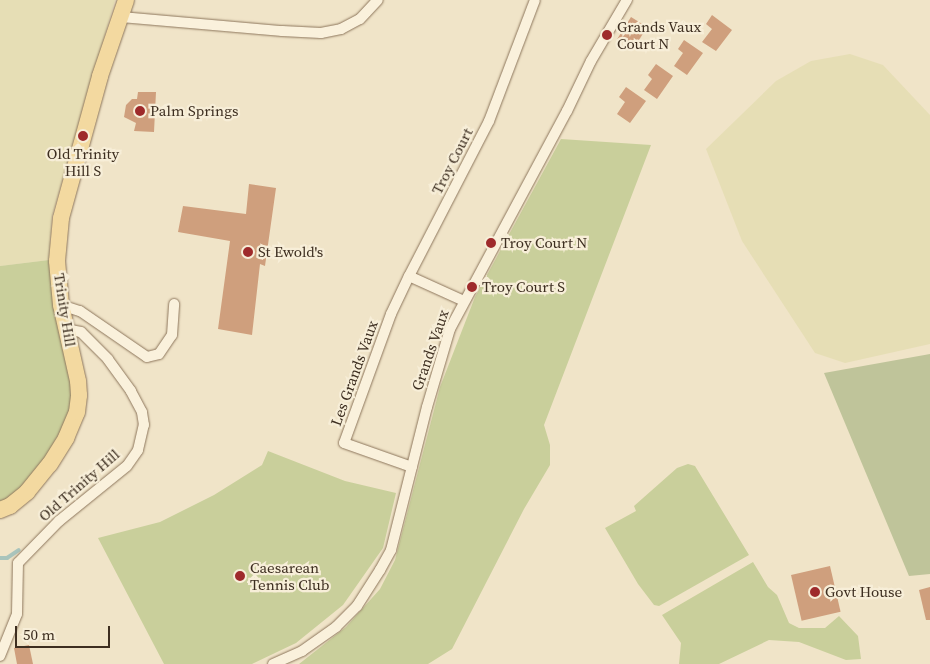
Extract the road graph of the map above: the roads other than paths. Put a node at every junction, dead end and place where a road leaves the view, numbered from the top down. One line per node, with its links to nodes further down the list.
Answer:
1 (126, 0): 5 (main road, Trinity Hill)
2 (378, 0): 5 (street)
3 (535, 0): 6 (street, Troy Court)
4 (627, 0): 7 (street, Grands Vaux)
5 (121, 17): 9 (main road, Trinity Hill)
6 (409, 276): 7 (street); 11 (street, Les Grands Vaux)
7 (464, 301): 11 (street, Grands Vaux)
8 (174, 304): 9 (street)
9 (61, 305): 10 (main road, Trinity Hill)
10 (66, 329): 12 (main road, Trinity Hill); 13 (street, Old Trinity Hill)
11 (412, 467): 14 (street, Grands Vaux)
12 (0, 510)
13 (0, 656)
14 (273, 664)

